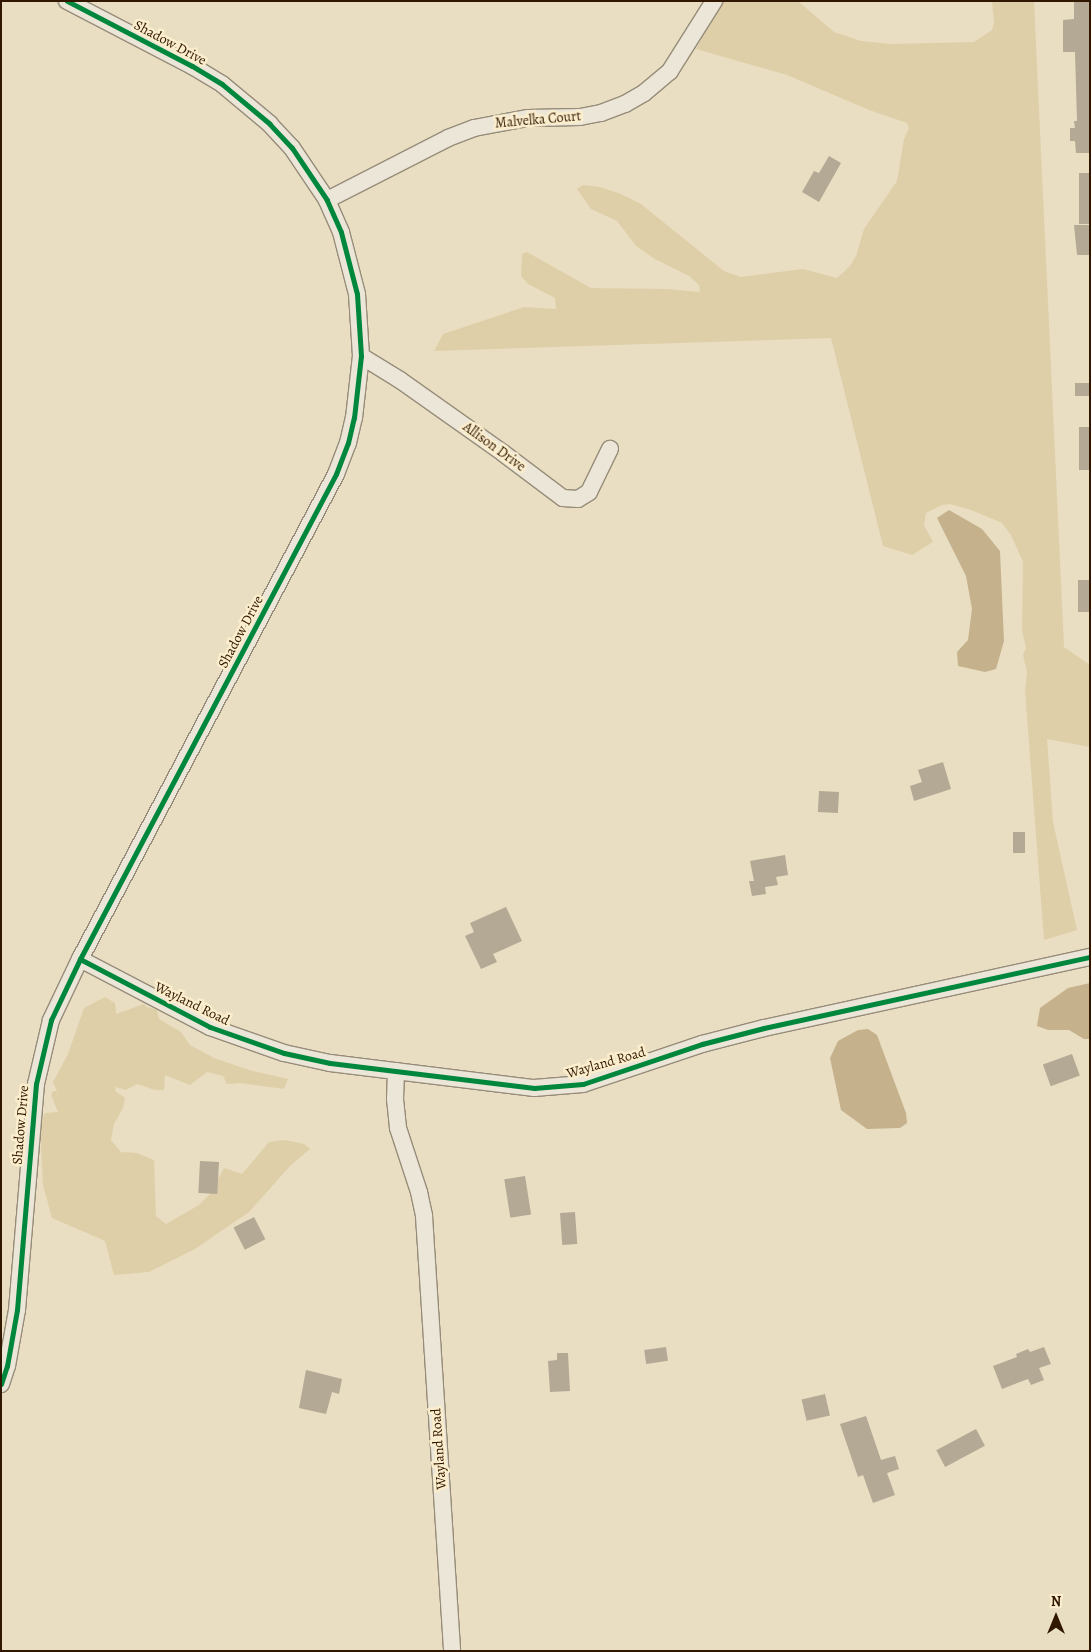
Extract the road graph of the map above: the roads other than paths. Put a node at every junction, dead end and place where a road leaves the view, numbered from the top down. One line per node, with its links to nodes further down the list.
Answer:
1 (67, 1): 3 (street, Shadow Drive)
2 (714, 1): 3 (street, Malvelka Court)
3 (327, 200): 4 (street, Shadow Drive)
4 (361, 356): 5 (street, Allison Drive); 7 (street, Shadow Drive)
5 (610, 449)
6 (1090, 958): 8 (street, Wayland Road)
7 (80, 959): 8 (street, Wayland Road); 9 (street, Shadow Drive)
8 (396, 1071): 10 (street, Wayland Road)
9 (1, 1384)
10 (452, 1651)

